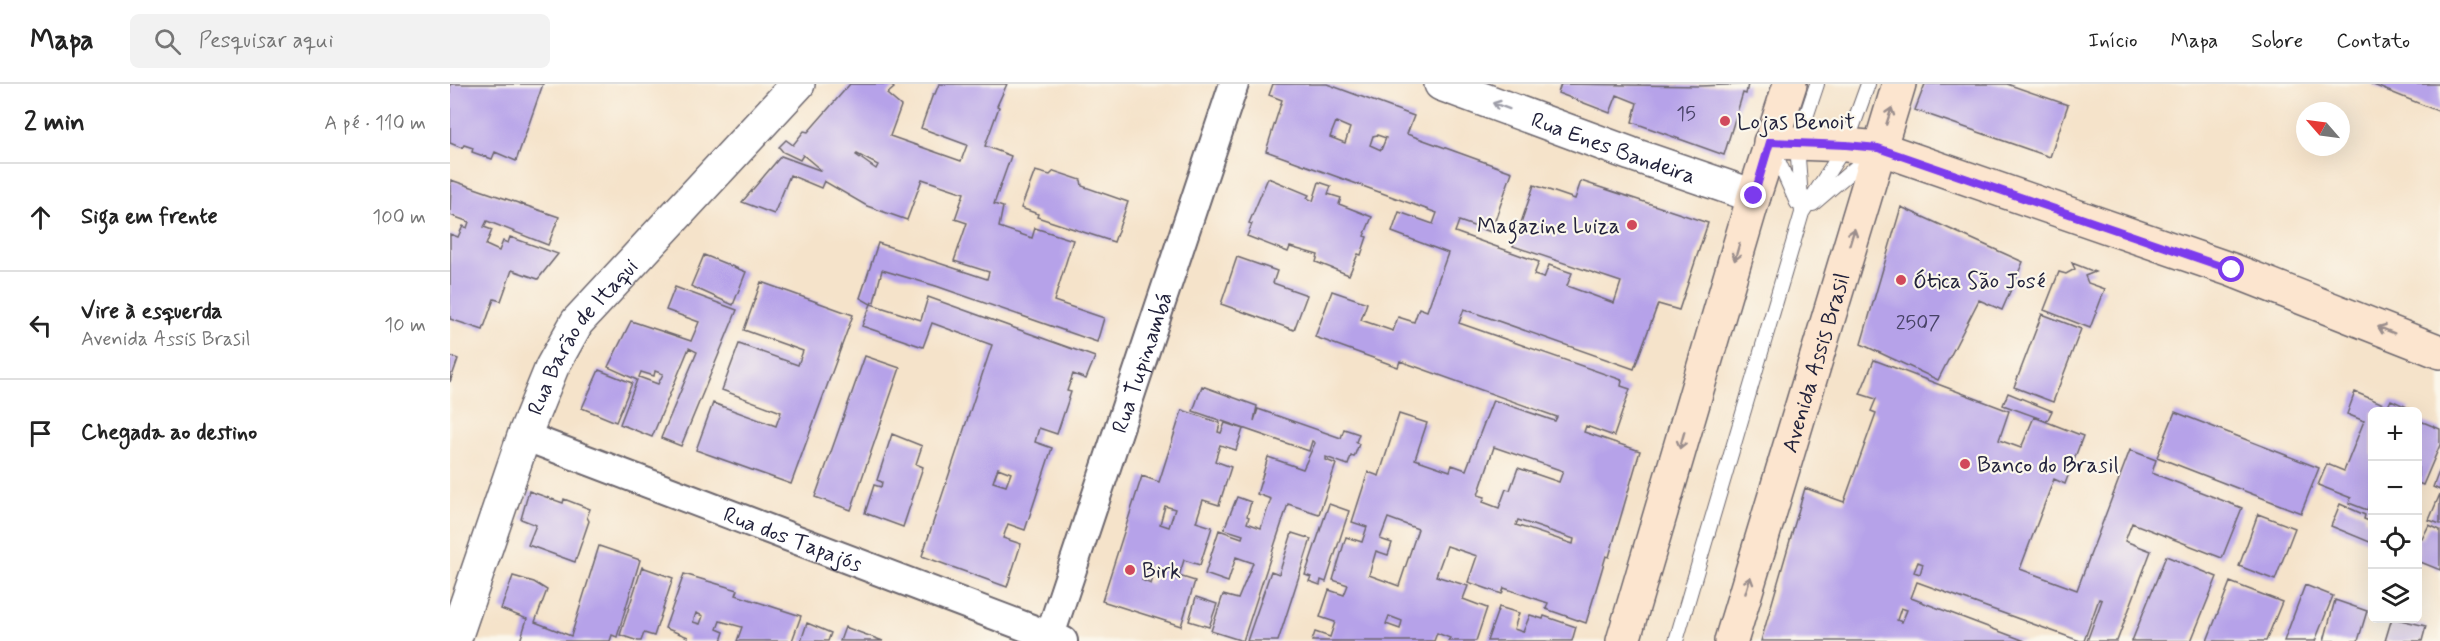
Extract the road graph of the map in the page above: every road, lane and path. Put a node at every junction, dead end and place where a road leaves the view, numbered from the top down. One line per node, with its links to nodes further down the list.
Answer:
1 (798, 84): 14 (street, Rua Barão de Itaqui)
2 (1234, 84): 15 (street, Rua Tupinambá)
3 (1441, 84): 11 (street, Rua Enes Bandeira, one-way to 3)
4 (1790, 84): 8 (main road)
5 (1817, 84): 8 (lane)
6 (1868, 84): 9 (lane)
7 (1899, 84): 10 (main road, Avenida Assis Brasil, one-way to 7)
8 (1784, 143): 9 (main road); 11 (main road); 12 (lane); 12 (lane)
9 (1846, 145): 10 (main road); 12 (lane)
10 (1878, 148): 12 (lane); 13 (main road, one-way to 10); 19 (main road, Avenida Assis Brasil, one-way to 10)
11 (1754, 196): 17 (main road, one-way to 17)
12 (1802, 213): 18 (lane)
13 (2440, 352)
14 (524, 436): 15 (street, Rua dos Tapajós); 16 (street, Rua Barão de Itaqui)
15 (1054, 639)
16 (454, 641)
17 (1623, 641)
18 (1676, 641)
19 (1731, 641)

